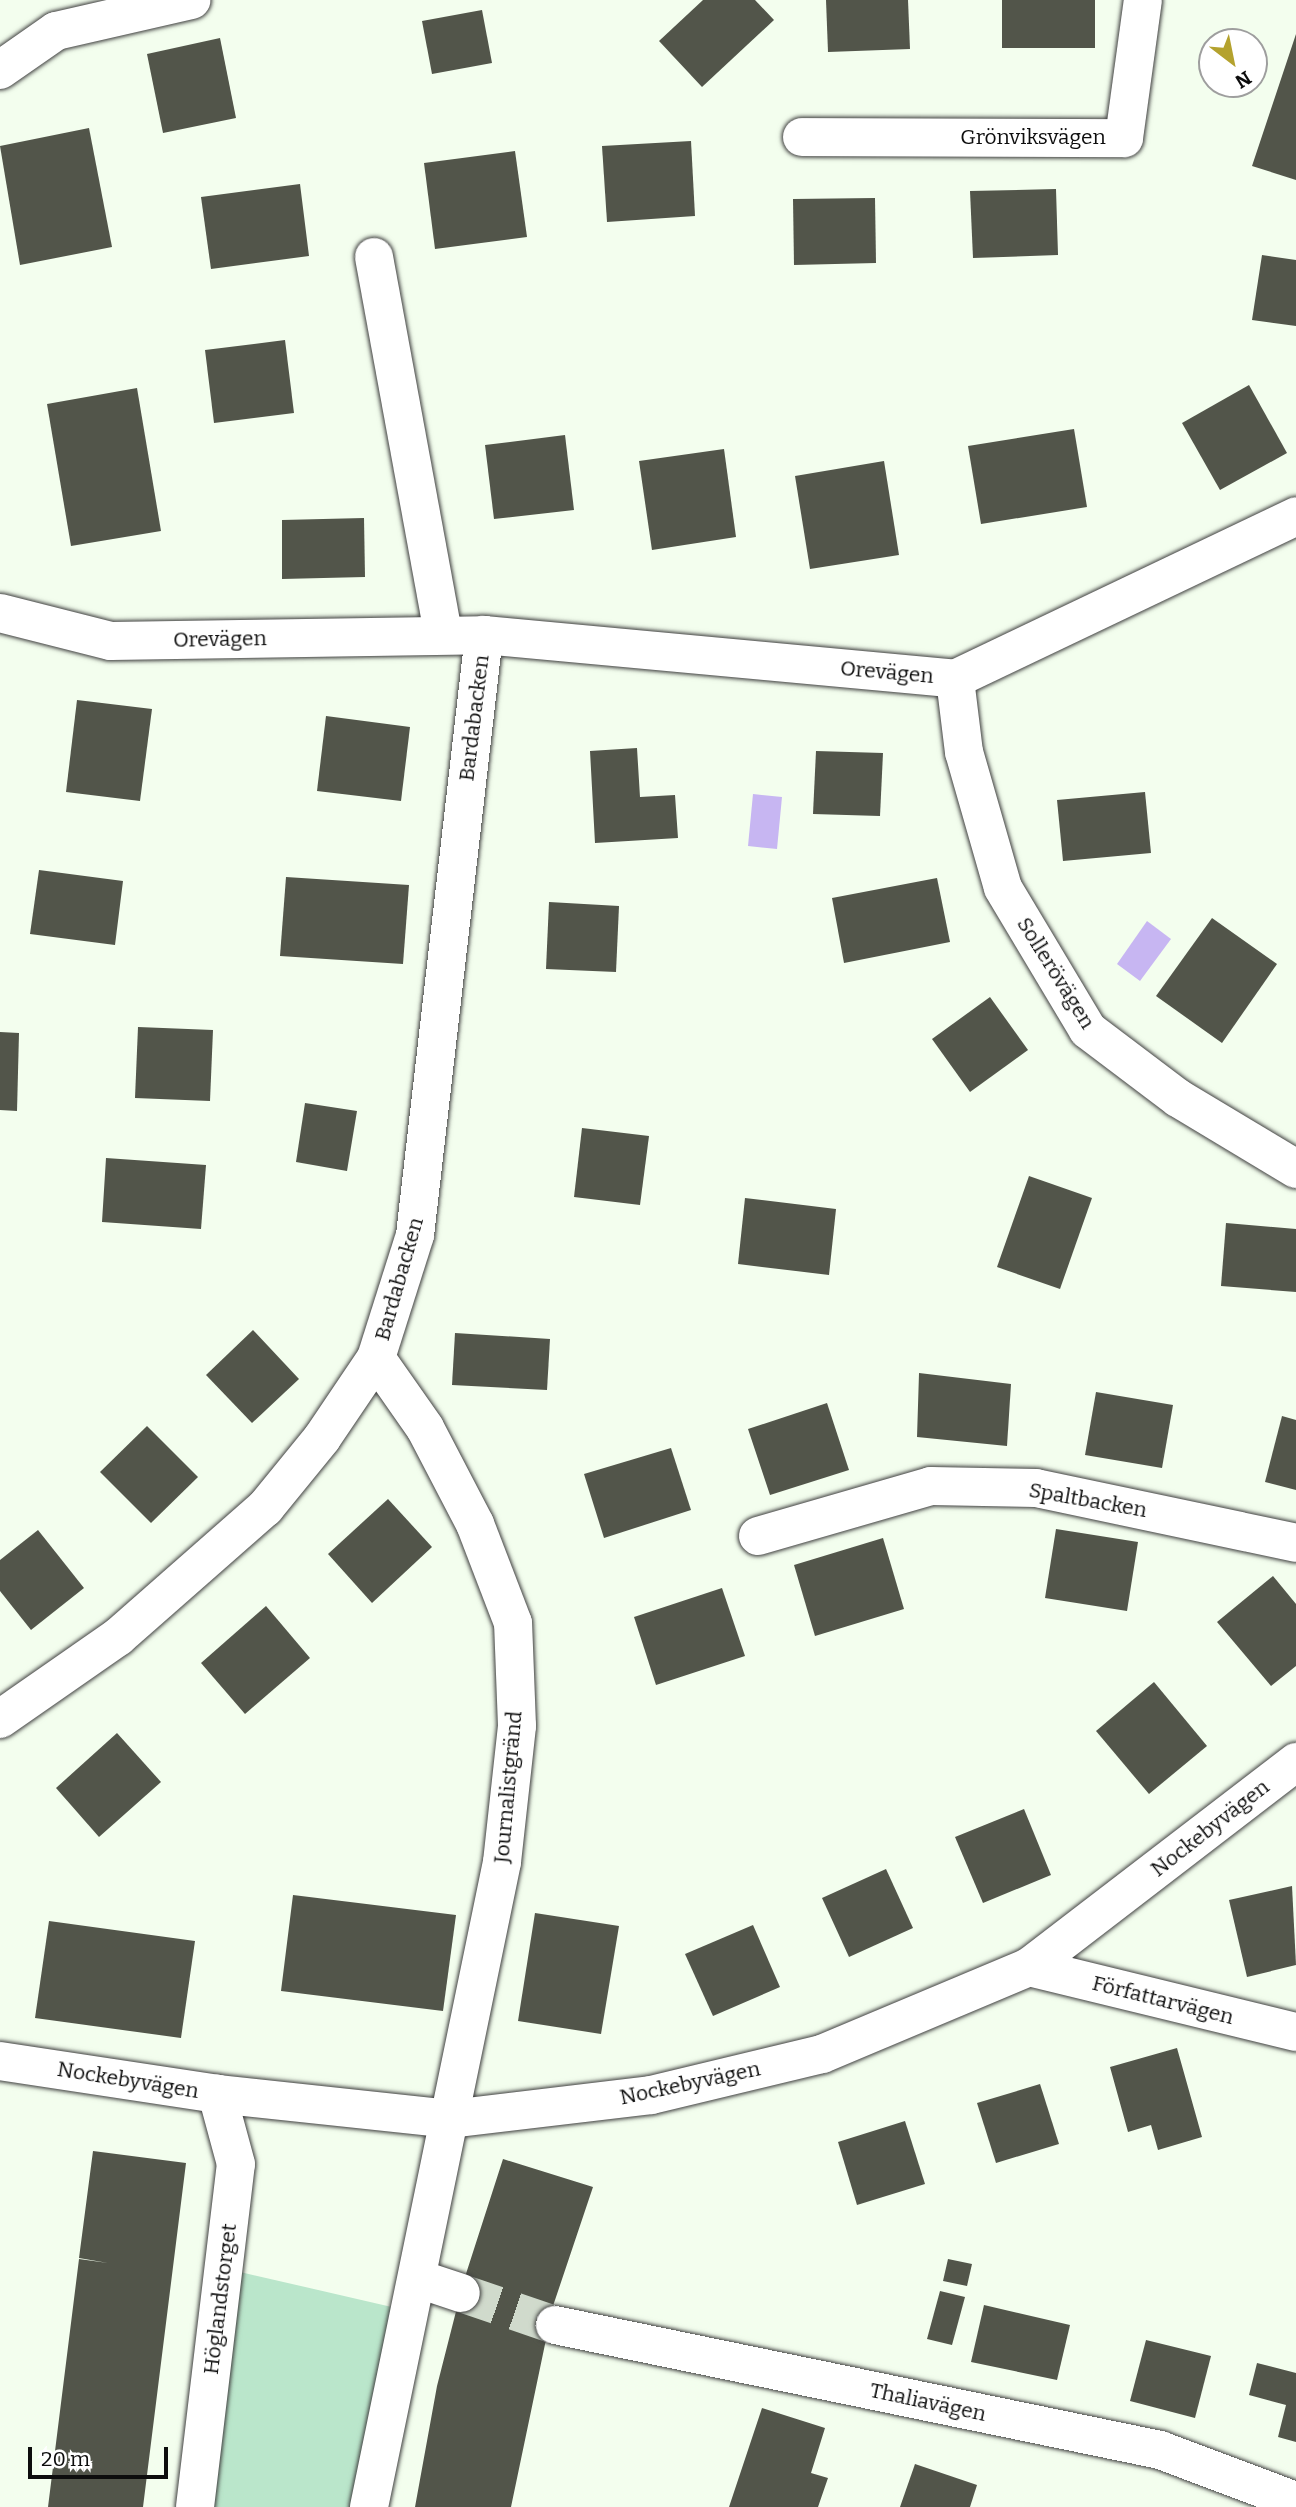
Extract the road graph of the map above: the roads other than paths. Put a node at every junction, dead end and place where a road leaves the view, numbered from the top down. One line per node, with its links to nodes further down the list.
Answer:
1 (191, 0): 3 (street)
2 (1143, 0): 4 (street, Grönviksvägen)
3 (0, 70)
4 (802, 136)
5 (374, 257): 8 (street)
6 (1296, 516): 10 (street, Orevägen)
7 (0, 613): 8 (street, Orevägen)
8 (443, 634): 9 (street, Orevägen)
9 (484, 635): 10 (street, Orevägen); 12 (street, Bardabacken)
10 (955, 679): 11 (street, Sollerövägen)
11 (1296, 1169)
12 (376, 1358): 15 (street, Bardabacken); 21 (street, Journalistgränd)
13 (758, 1536): 14 (street, Spaltbacken)
14 (1296, 1543)
15 (0, 1719)
16 (1296, 1762): 17 (street, Nockebyvägen)
17 (1030, 1967): 18 (street, Författarvägen); 21 (street, Nockebyvägen)
18 (1296, 2032)
19 (0, 2061): 20 (street, Nockebyvägen)
20 (217, 2094): 21 (street, Nockebyvägen); 26 (street, Höglandstorget)
21 (450, 2119): 22 (street)
22 (419, 2279): 23 (street); 27 (street)
23 (461, 2293)
24 (555, 2325): 25 (street, Thaliavägen)
25 (1296, 2501)
26 (195, 2507)
27 (369, 2507)

